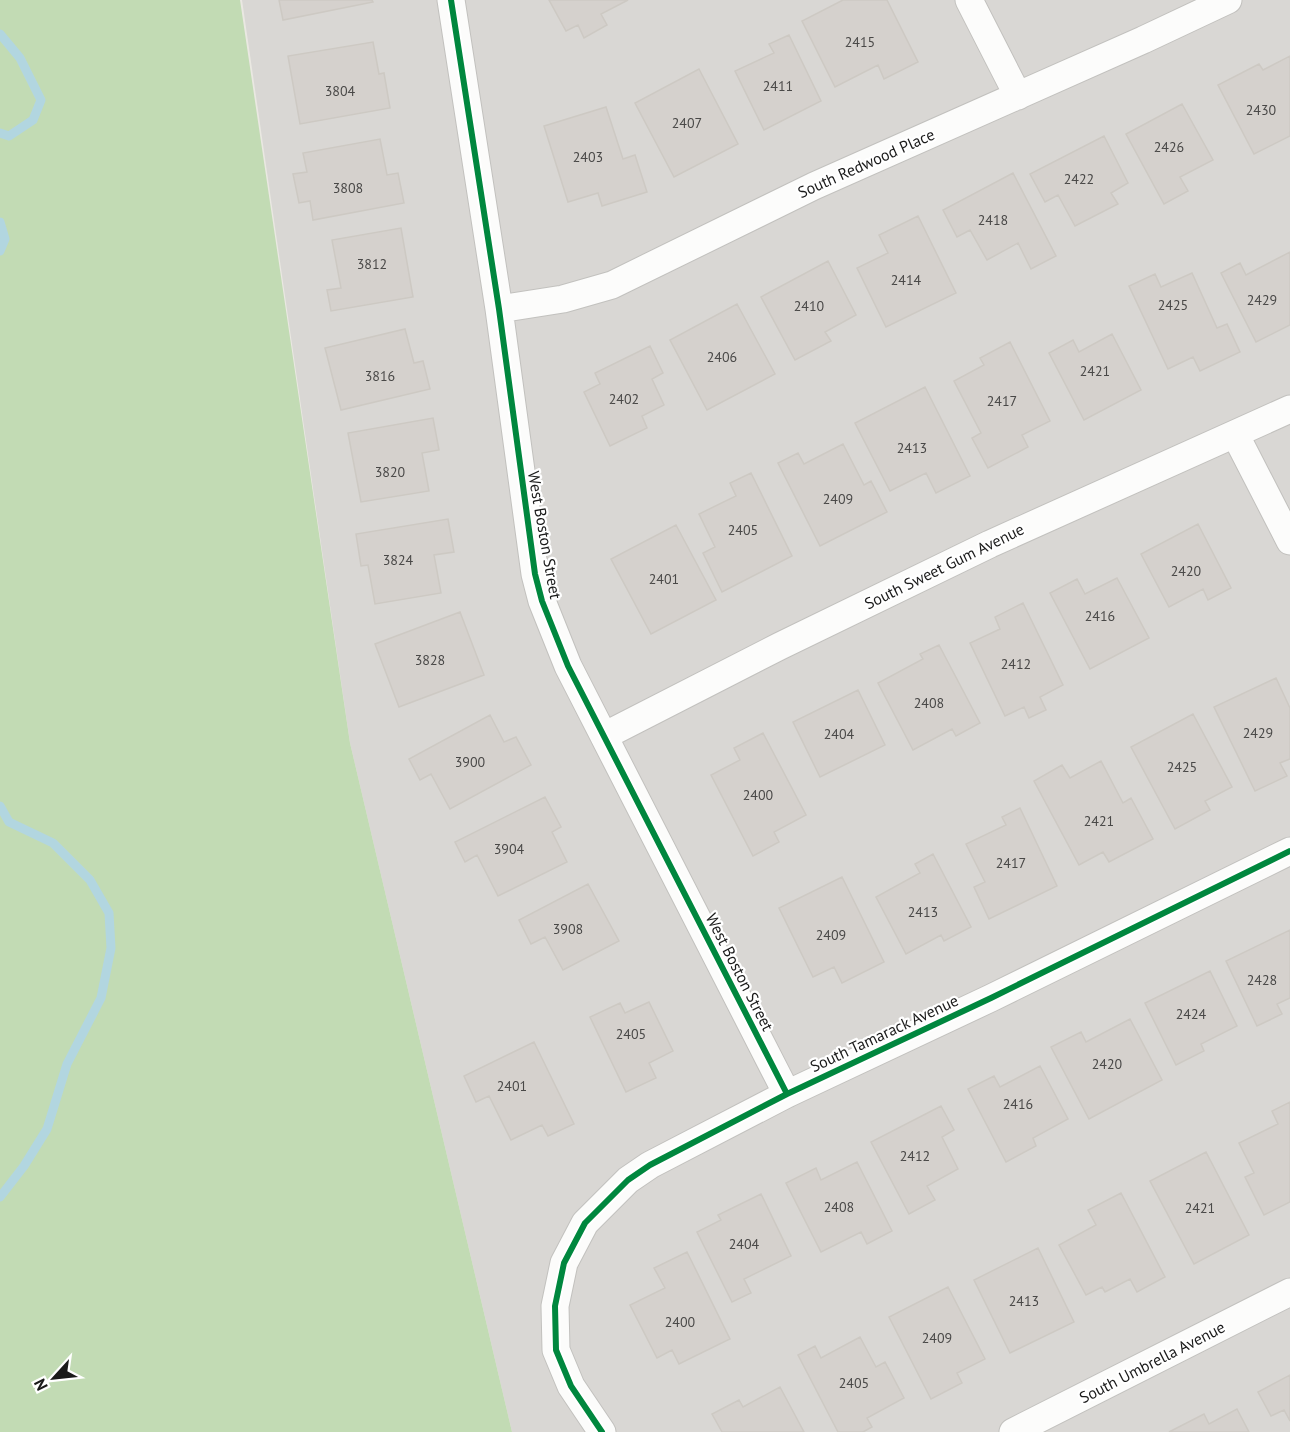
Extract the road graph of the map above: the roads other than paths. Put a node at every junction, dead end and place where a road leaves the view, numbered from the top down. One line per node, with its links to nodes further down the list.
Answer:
1 (451, 0): 5 (street, West Boston Street)
2 (969, 0): 4 (street)
3 (1228, 0): 4 (street, South Redwood Place)
4 (1018, 96): 5 (street, South Redwood Place)
5 (499, 309): 9 (street, West Boston Street)
6 (1290, 409): 7 (street, South Sweet Gum Avenue)
7 (1235, 434): 8 (street); 9 (street, South Sweet Gum Avenue)
8 (1290, 541)
9 (604, 736): 11 (street, West Boston Street)
10 (1290, 851): 11 (street, South Tamarack Avenue)
11 (787, 1094): 13 (street, South Tamarack Avenue)
12 (1290, 1292): 14 (street, South Umbrella Avenue)
13 (602, 1432)
14 (1013, 1432)

